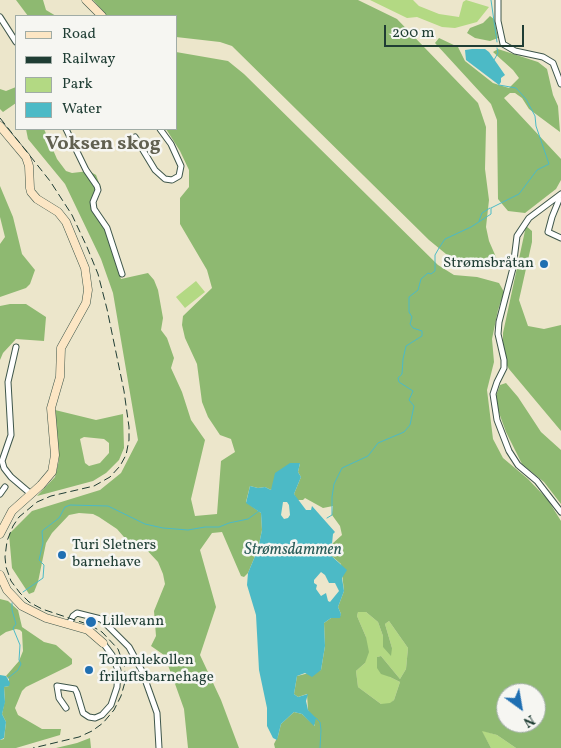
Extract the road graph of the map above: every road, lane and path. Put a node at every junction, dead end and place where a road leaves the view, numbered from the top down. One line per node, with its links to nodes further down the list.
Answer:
1 (86, 0): 3 (street)
2 (498, 0): 6 (street)
3 (101, 15)
4 (0, 17): 5 (street)
5 (15, 40)
6 (561, 84)
7 (0, 126): 17 (street)
8 (66, 130): 13 (street)
9 (161, 130): 10 (street)
10 (136, 137)
11 (561, 194): 12 (street); 18 (street)
12 (561, 238)
13 (122, 274)
14 (16, 348): 17 (street)
15 (5, 488): 16 (street)
16 (0, 494)
17 (31, 494): 19 (street)
18 (561, 512)
19 (0, 534)
20 (0, 574): 21 (street)
21 (2, 588): 22 (street)
22 (69, 624): 23 (street); 25 (street)
23 (103, 643): 24 (street)
24 (66, 708)
25 (159, 748)

